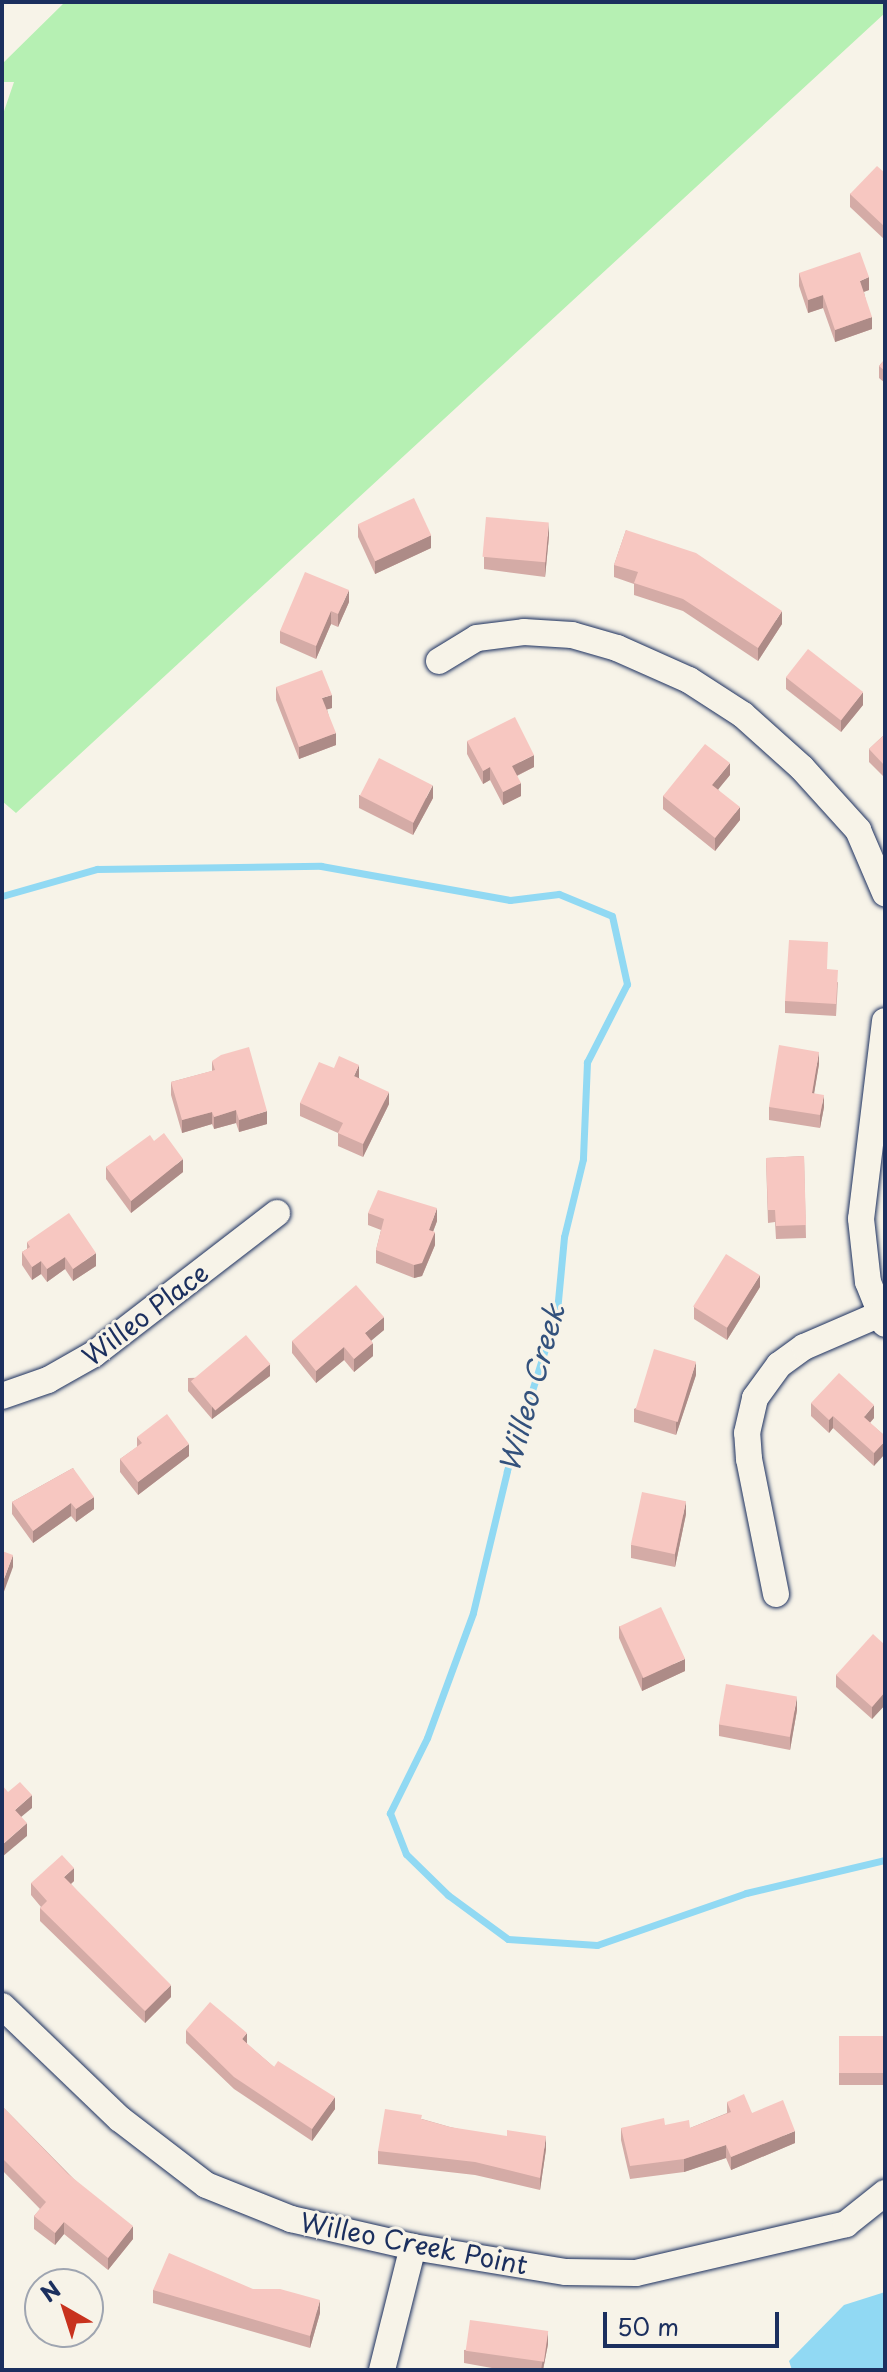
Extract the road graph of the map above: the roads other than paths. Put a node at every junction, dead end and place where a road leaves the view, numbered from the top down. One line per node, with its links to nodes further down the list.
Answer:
1 (439, 661): 2 (street)
2 (885, 893)
3 (885, 1021): 5 (street)
4 (277, 1213): 6 (street, Willeo Place)
5 (883, 1317): 7 (street)
6 (2, 1396)
7 (776, 1594)
8 (2, 2006): 10 (street, Willeo Creek Point)
9 (885, 2193): 10 (street, Willeo Creek Point)
10 (413, 2247): 11 (street)
11 (382, 2370)

